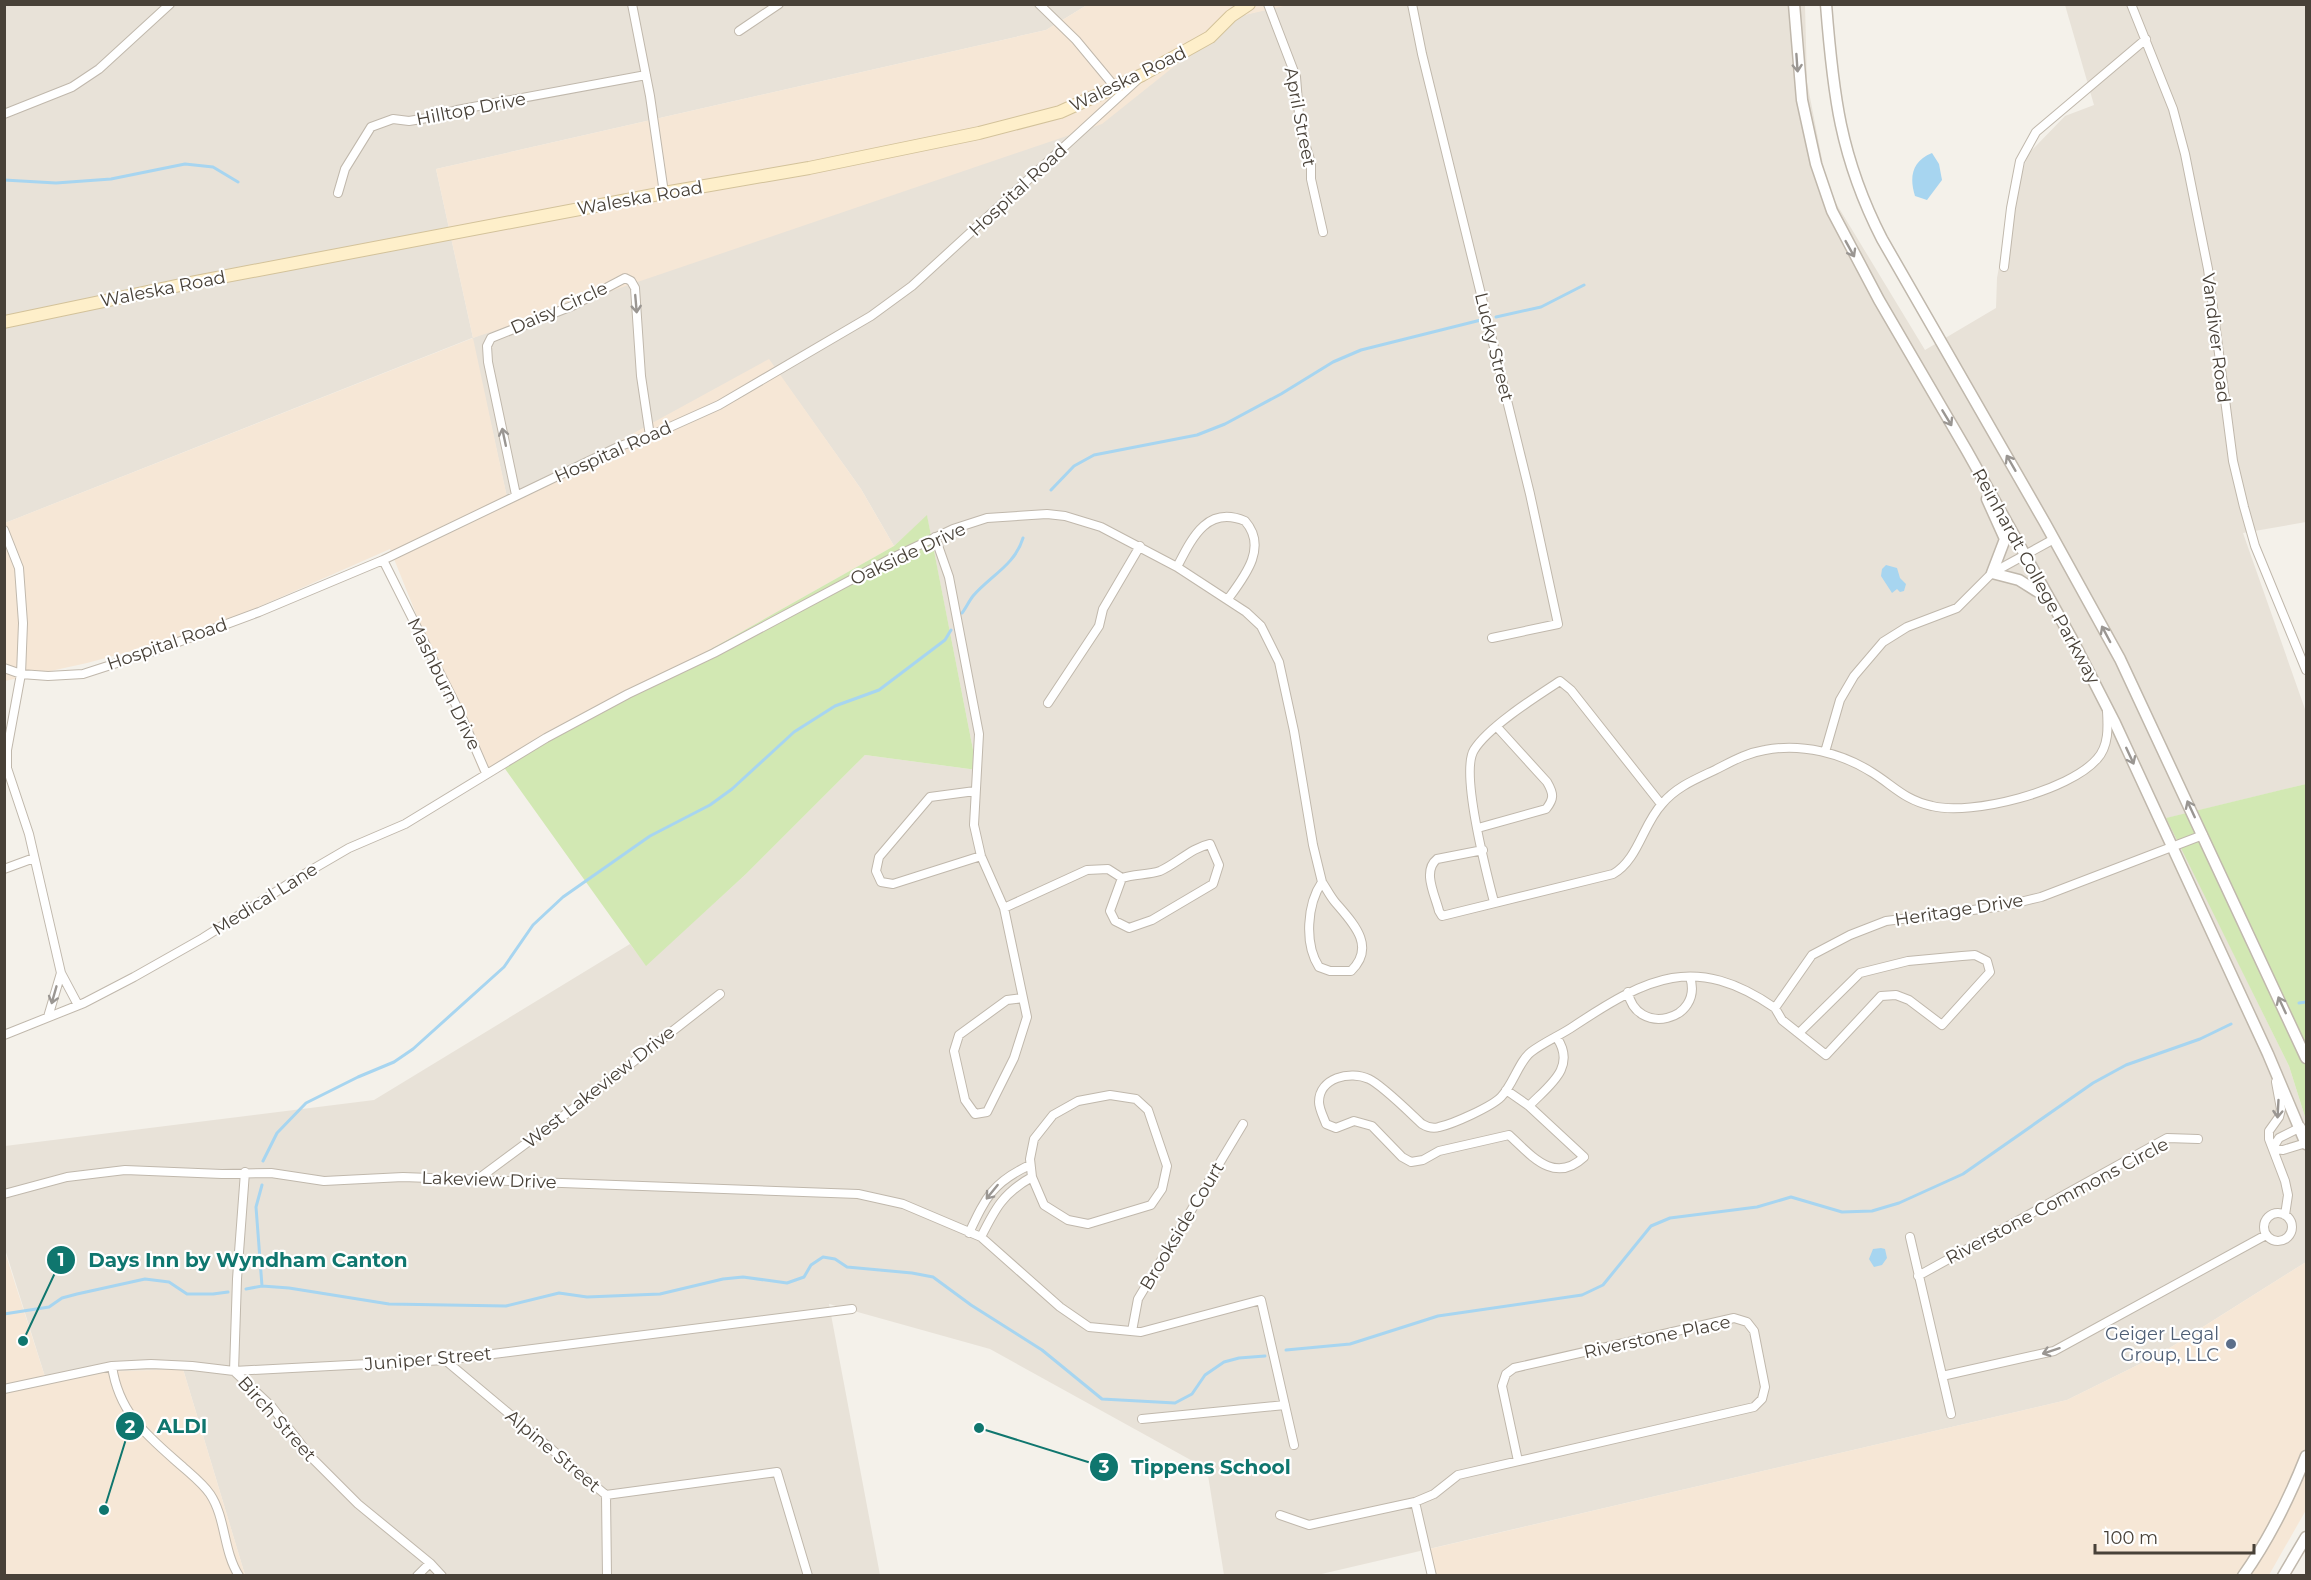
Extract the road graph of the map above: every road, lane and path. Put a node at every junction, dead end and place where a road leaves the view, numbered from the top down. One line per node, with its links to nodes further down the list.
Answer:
1 (170, 4): 16 (street)
2 (632, 4): 13 (street)
3 (779, 4): 11 (street)
4 (1039, 4): 15 (street)
5 (1249, 4): 14 (main road, Waleska Road)
6 (1268, 4): 19 (street, April Street)
7 (1412, 4): 35 (street, Lucky Street)
8 (1794, 4): 23 (street, Reinhardt College Parkway, one-way to 23)
9 (1826, 4): 27 (street, Reinhardt College Parkway, one-way to 9)
10 (2132, 4): 12 (street, Vandiver Road)
11 (740, 31)
12 (2146, 39): 20 (street); 37 (street, Vandiver Road)
13 (646, 75): 17 (street, Hilltop Drive); 18 (street)
14 (1142, 75): 15 (main road, Waleska Road); 22 (street, Hospital Road)
15 (1115, 87): 18 (main road, Waleska Road)
16 (4, 114)
17 (338, 193)
18 (664, 193): 21 (main road, Waleska Road)
19 (1323, 232)
20 (2004, 267)
21 (4, 322)
22 (650, 436): 24 (street, Hospital Road); 24 (street, Daisy Circle, one-way to 22)
23 (1967, 452): 29 (street, Reinhardt College Parkway); 32 (street)
24 (516, 495): 30 (street, Hospital Road)
25 (4, 530): 38 (street)
26 (935, 537): 28 (street, Oakside Drive); 44 (street, Oakside Drive); 45 (street)
27 (2054, 539): 29 (street); 49 (street, Reinhardt College Parkway, one-way to 27)
28 (1140, 546): 31 (street, Oakside Drive); 39 (street)
29 (2026, 554): 32 (street); 34 (street, Reinhardt College Parkway)
30 (383, 560): 38 (street, Hospital Road); 44 (street, Mashburn Drive)
31 (1177, 567): 33 (street, Oakside Drive); 33 (street)
32 (1992, 573): 34 (street); 42 (street)
33 (1228, 599): 56 (street, Oakside Drive)
34 (2051, 600): 40 (street, Reinhardt College Parkway)
35 (1492, 638)
36 (4, 668): 38 (street, Hospital Road)
37 (2307, 670)
38 (21, 674): 43 (street)
39 (1048, 703)
40 (2107, 708): 42 (street); 50 (street, Reinhardt College Parkway, one-way to 50)
41 (1497, 727): 47 (street); 48 (street); 48 (street)
42 (1825, 752): 47 (street)
43 (6, 769): 53 (street)
44 (486, 773): 46 (street, Mashburn Drive)
45 (975, 791): 52 (street); 52 (street)
46 (453, 795): 64 (street, Medical Lane)
47 (1661, 804): 57 (street)
48 (1478, 828): 51 (street)
49 (2203, 835): 50 (street, Heritage Drive); 70 (street, Reinhardt College Parkway, one-way to 49)
50 (2172, 847): 65 (street, Heritage Drive); 73 (street, Reinhardt College Parkway)
51 (1483, 850): 57 (street); 57 (street)
52 (981, 856): 58 (street)
53 (34, 858): 54 (street); 59 (street)
54 (4, 868)
55 (1122, 878): 55 (street); 58 (street)
56 (1322, 882): 56 (street, Oakside Drive)
57 (1494, 902)
58 (1004, 908): 63 (street)
59 (61, 973): 64 (street); 66 (street, one-way to 66)
60 (1690, 977): 61 (street); 61 (street); 65 (street)
61 (1628, 993): 69 (street)
62 (720, 994): 84 (street, West Lakeview Drive)
63 (1023, 998): 63 (street)
64 (78, 1005): 66 (street, Medical Lane)
65 (1775, 1008): 67 (street)
66 (48, 1017): 68 (street, Medical Lane)
67 (1799, 1033): 67 (street)
68 (4, 1035)
69 (1557, 1038): 74 (street); 75 (street)
70 (2300, 1043): 71 (street); 72 (street, Reinhardt College Parkway)
71 (2307, 1053)
72 (2307, 1058)
73 (2274, 1067): 77 (street, Reinhardt College Parkway); 80 (street, one-way to 80)
74 (1506, 1089): 75 (street); 75 (street)
75 (1529, 1106)
76 (1243, 1124): 93 (street, Brookside Court)
77 (2304, 1126): 79 (street, Reinhardt College Parkway); 80 (street)
78 (2198, 1139): 91 (street, Riverstone Commons Circle)
79 (2306, 1143): 80 (street)
80 (2272, 1148): 86 (street)
81 (1030, 1165): 83 (street); 83 (street); 87 (street, one-way to 87)
82 (245, 1172): 84 (street, Lakeview Drive); 85 (street, Lakeview Drive); 96 (street, Birch Street)
83 (1032, 1177): 89 (street)
84 (478, 1179): 87 (street, Lakeview Drive)
85 (4, 1194)
86 (2285, 1215): 88 (street); 88 (street)
87 (969, 1233): 89 (street, Lakeview Drive)
88 (2266, 1235): 97 (street, one-way to 97)
89 (981, 1237): 93 (street, Lakeview Drive)
90 (1910, 1237): 91 (street)
91 (1918, 1276): 97 (street)
92 (852, 1309): 94 (street, Juniper Street)
93 (1132, 1331): 99 (street, Lakeview Drive)
94 (445, 1360): 96 (street, Juniper Street); 105 (street, Alpine Street)
95 (112, 1366): 96 (street, Juniper Street); 98 (street, Juniper Street); 110 (street)
96 (234, 1371): 109 (street, Birch Street)
97 (1942, 1376): 100 (street)
98 (4, 1389)
99 (1285, 1405): 101 (street); 102 (street)
100 (1951, 1414)
101 (1142, 1419)
102 (1294, 1445)
103 (2307, 1456): 116 (street)
104 (1518, 1461): 104 (street, Riverstone Place); 106 (street, Riverstone Place)
105 (606, 1496): 113 (street); 114 (street, Alpine Street)
106 (1415, 1502): 107 (street, Riverstone Place); 115 (street)
107 (1280, 1515)
108 (2307, 1537): 117 (street)
109 (430, 1563): 111 (street); 112 (street, Birch Street)
110 (239, 1575)
111 (417, 1575)
112 (442, 1575)
113 (607, 1575)
114 (808, 1575)
115 (1432, 1575)
116 (2243, 1575)
117 (2283, 1575)

